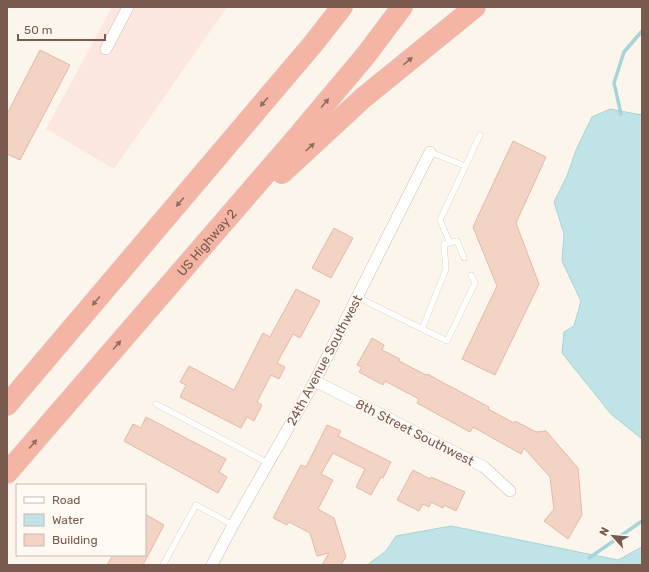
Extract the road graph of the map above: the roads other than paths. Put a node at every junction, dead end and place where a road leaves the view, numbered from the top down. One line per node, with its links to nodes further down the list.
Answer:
1 (128, 7): 6 (street)
2 (332, 7): 7 (highway)
3 (342, 7): 7 (highway)
4 (402, 7): 12 (highway, US Highway 2, one-way to 4)
5 (475, 7): 12 (highway, one-way to 5)
6 (106, 49)
7 (286, 76): 19 (highway, one-way to 19)
8 (480, 135): 10 (lane)
9 (430, 152): 10 (lane); 15 (street, 24th Avenue Southwest)
10 (465, 166): 11 (lane)
11 (450, 243): 13 (lane); 16 (lane)
12 (200, 250): 21 (highway, US Highway 2, one-way to 12)
13 (464, 258)
14 (471, 275): 16 (lane)
15 (357, 297): 16 (lane); 17 (street, 24th Avenue Southwest)
16 (422, 329)
17 (315, 381): 20 (street, 24th Avenue Southwest); 22 (street, 8th Street Southwest)
18 (156, 404): 20 (lane)
19 (7, 405)
20 (268, 463): 23 (street, 24th Avenue Southwest)
21 (10, 471)
22 (510, 491)
23 (233, 525): 24 (lane); 25 (street, 24th Avenue Southwest)
24 (163, 565)
25 (212, 565)

